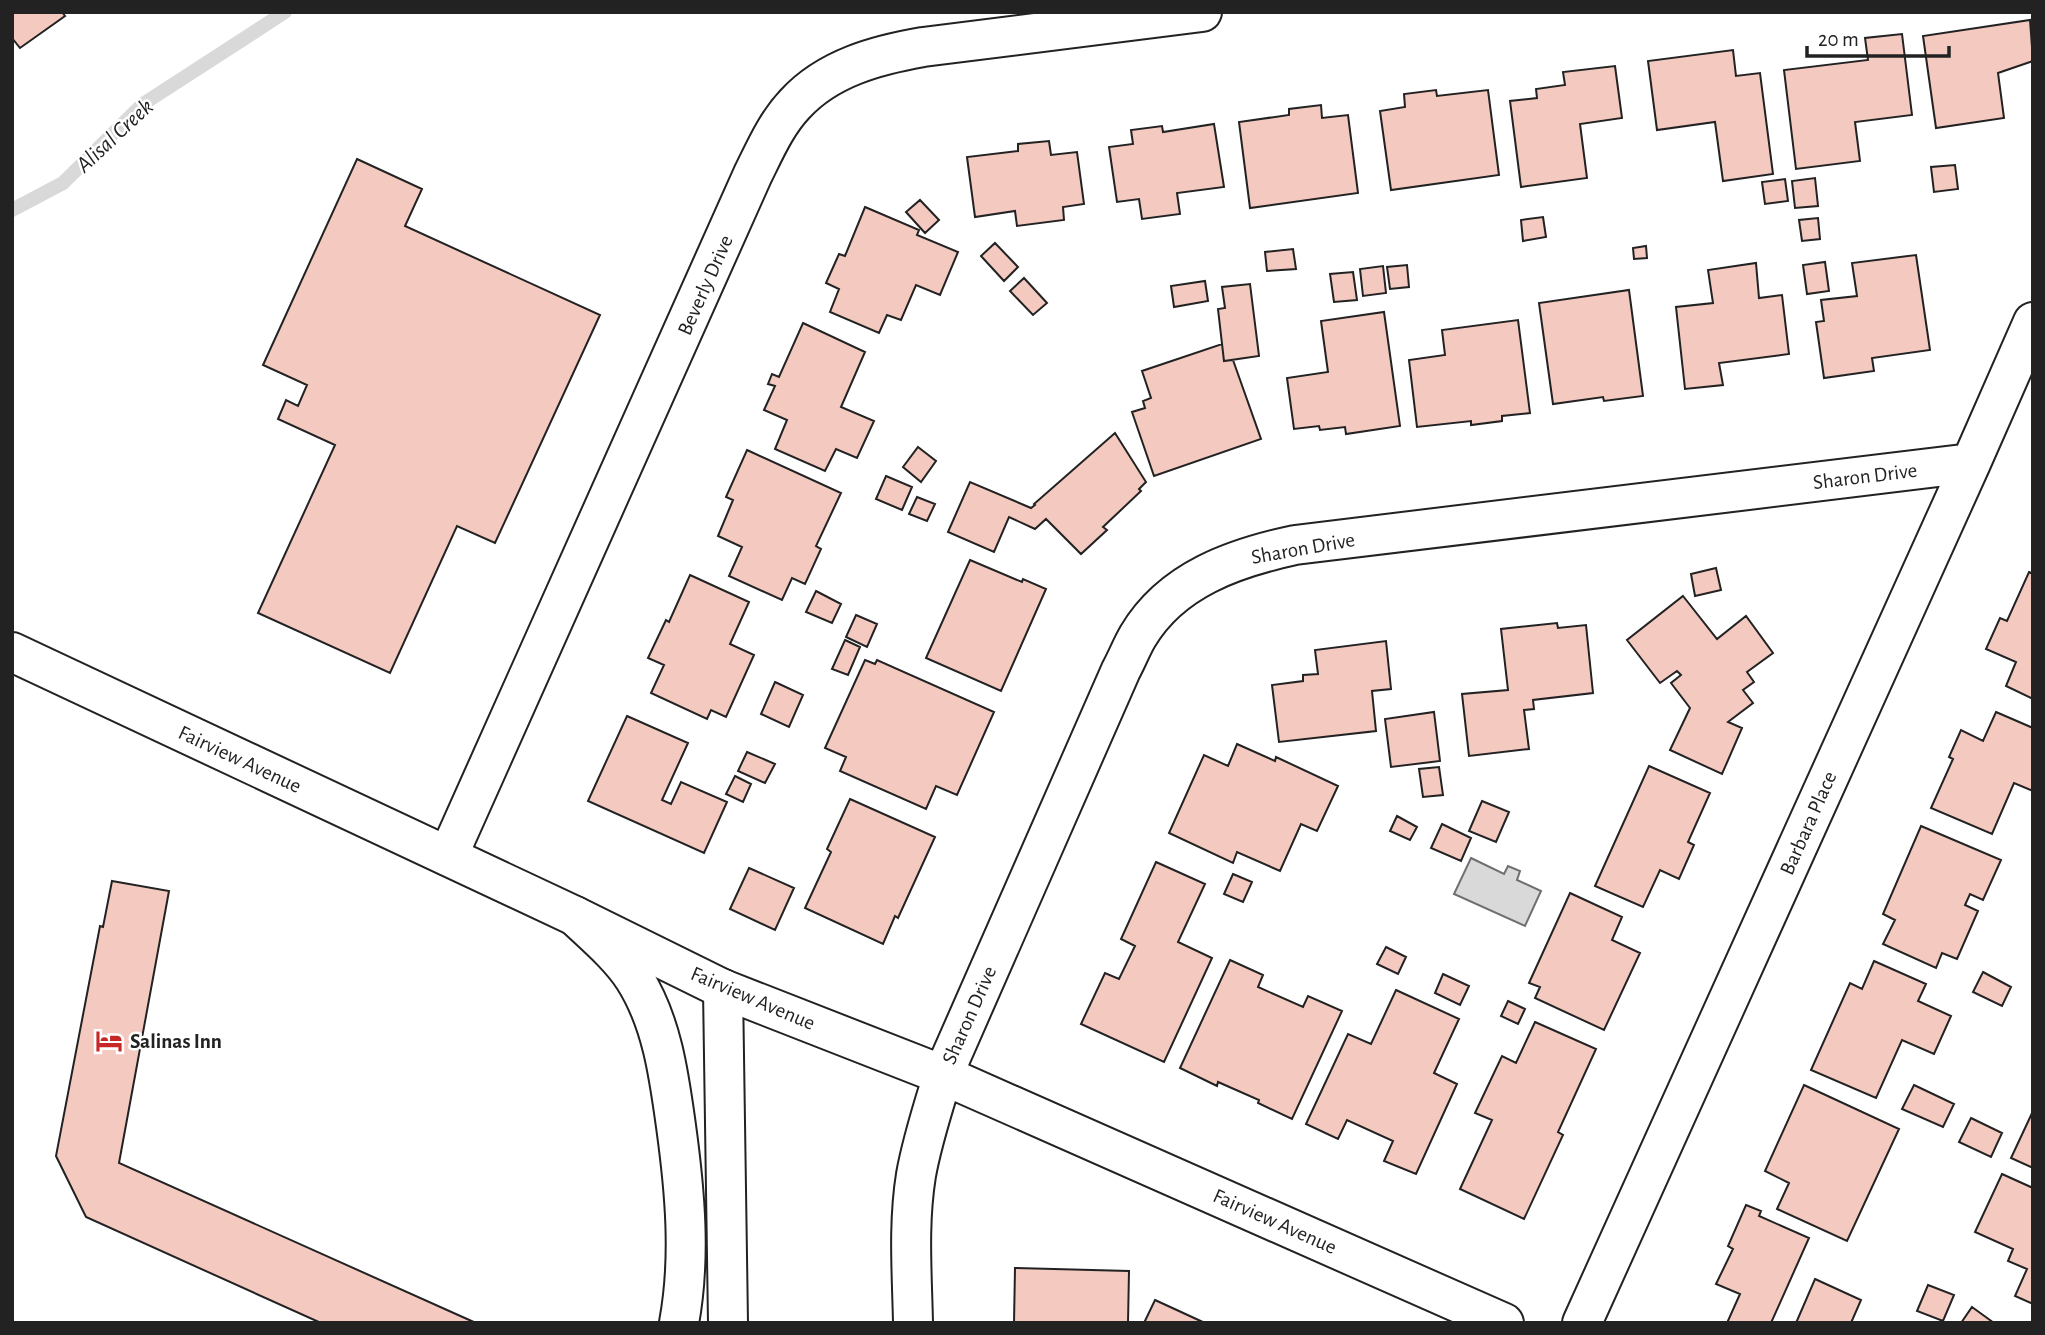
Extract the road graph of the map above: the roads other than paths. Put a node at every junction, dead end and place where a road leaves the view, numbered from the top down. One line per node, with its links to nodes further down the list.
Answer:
1 (1202, 12): 5 (main road, Beverly Drive)
2 (2033, 322): 3 (main road, Barbara Place)
3 (1971, 463): 8 (main road, Sharon Drive); 13 (main road, Barbara Place)
4 (12, 652): 5 (main road, Fairview Avenue)
5 (448, 856): 6 (main road, Fairview Avenue)
6 (575, 916): 7 (main road, Fairview Avenue); 9 (main road)
7 (723, 989): 8 (main road, Fairview Avenue); 10 (main road)
8 (943, 1075): 11 (main road, Sharon Drive); 12 (main road, Fairview Avenue)
9 (679, 1323)
10 (728, 1323)
11 (913, 1323)
12 (1504, 1323)
13 (1582, 1323)

